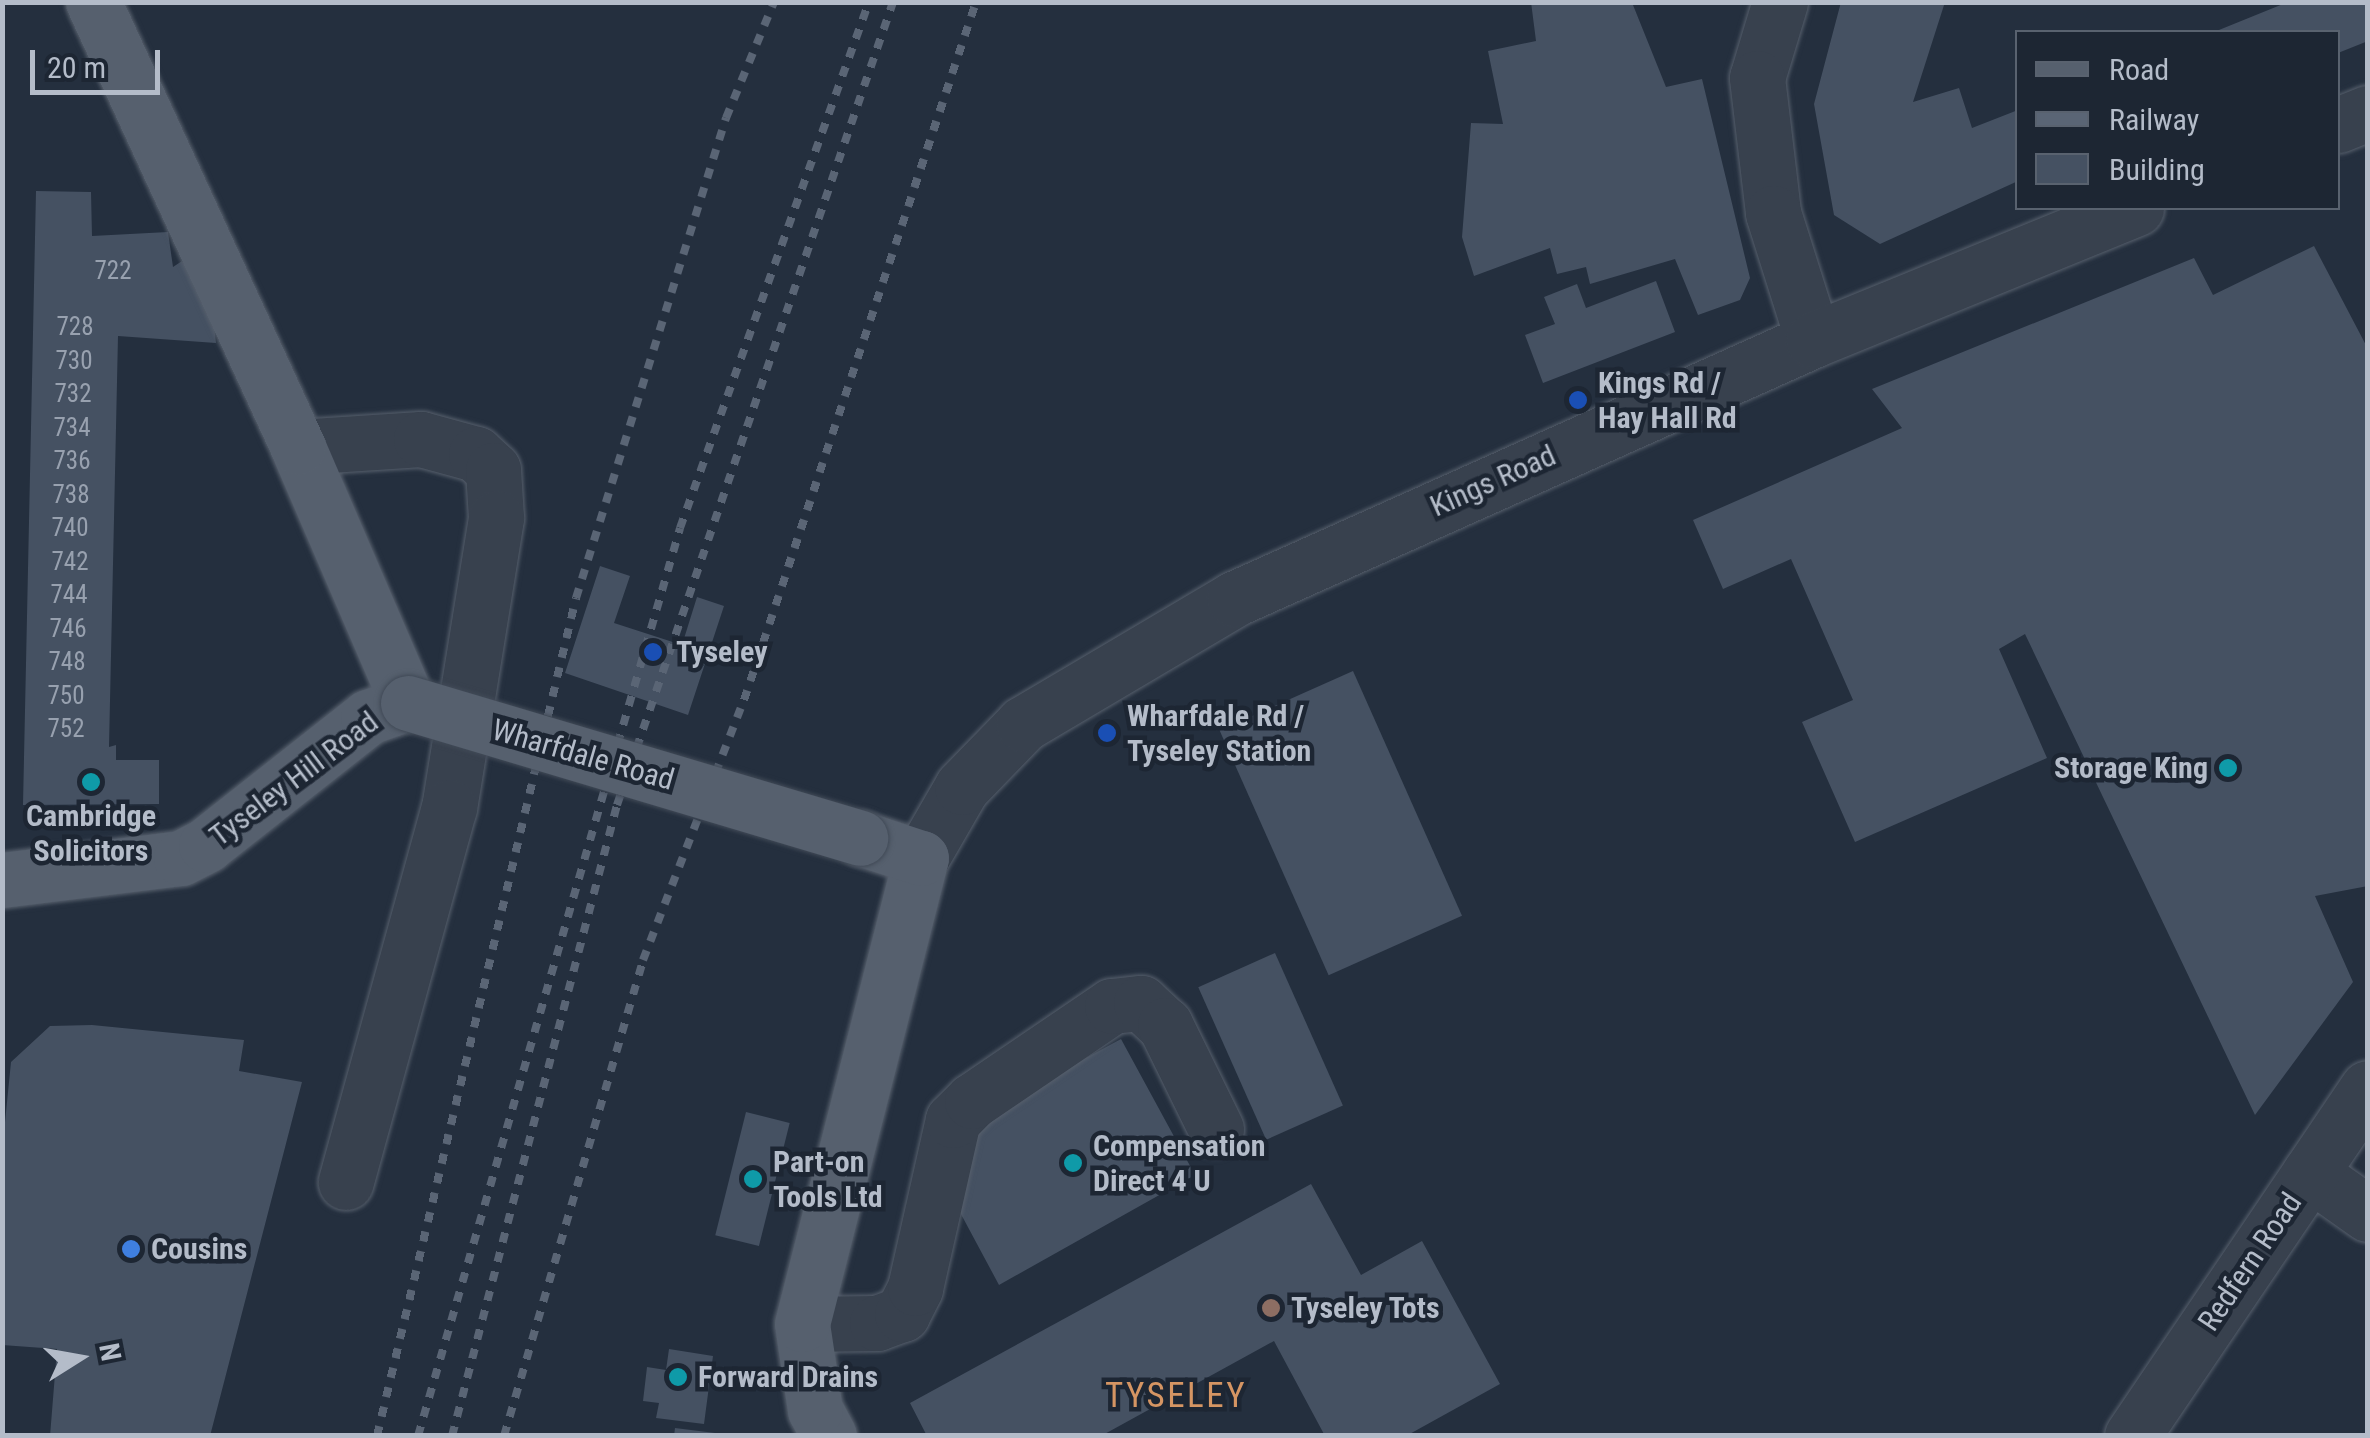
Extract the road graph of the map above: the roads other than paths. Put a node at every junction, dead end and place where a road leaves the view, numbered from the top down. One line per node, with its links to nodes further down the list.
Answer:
1 (93, 2): 7 (main road)
2 (1780, 2): 6 (street)
3 (2368, 113): 4 (street)
4 (2340, 124)
5 (2131, 210): 6 (street, Kings Road)
6 (1812, 340): 9 (street, Kings Road)
7 (298, 446): 8 (main road); 14 (street)
8 (408, 703): 9 (main road, Wharfdale Road, bridge); 10 (main road, Tyseley Hill Road)
9 (921, 858): 16 (main road)
10 (2, 880)
11 (2368, 1088): 13 (street, Redfern Road)
12 (1216, 1129): 16 (street)
13 (2310, 1173): 15 (street); 18 (street, Redfern Road)
14 (346, 1182)
15 (2368, 1214)
16 (802, 1324): 17 (main road)
17 (829, 1436)
18 (2132, 1436)

